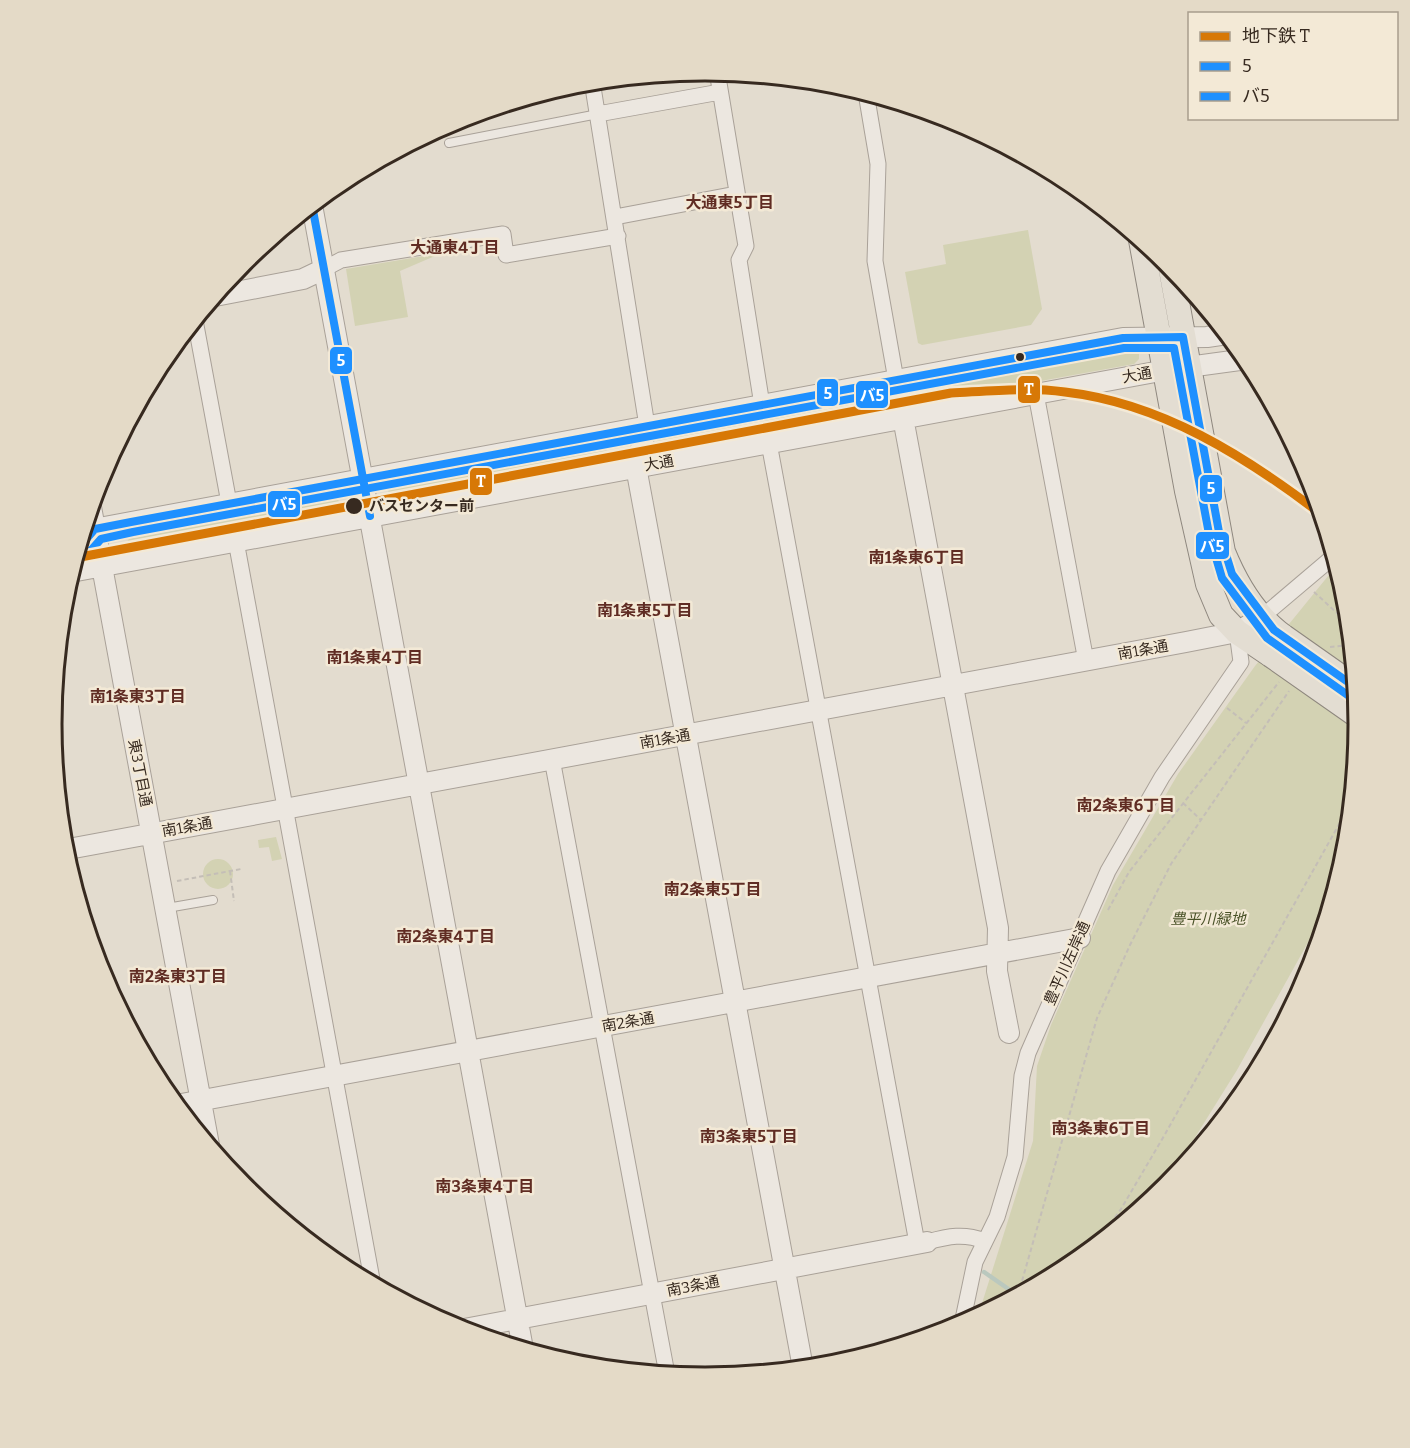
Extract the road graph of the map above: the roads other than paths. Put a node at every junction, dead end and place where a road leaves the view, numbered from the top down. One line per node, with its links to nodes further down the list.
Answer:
1 (718, 81): 3 (street)
2 (594, 91): 5 (street)
3 (720, 92): 5 (street); 7 (street)
4 (867, 101): 20 (street)
5 (598, 114): 6 (lane); 9 (street)
6 (449, 143)
7 (736, 194): 9 (street); 22 (street)
8 (313, 213): 12 (street)
9 (615, 217): 10 (street)
10 (618, 236): 12 (street); 24 (street)
11 (1147, 257): 17 (main road)
12 (324, 269): 14 (street); 27 (street)
13 (1170, 280): 17 (main road)
14 (227, 294)
15 (197, 329): 28 (street)
16 (1218, 335): 17 (street)
17 (1171, 338): 19 (main road); 20 (street)
18 (1236, 360): 19 (street, 大通)
19 (1177, 368): 21 (street, 大通); 37 (main road); 38 (main road)
20 (896, 380): 22 (street); 23 (street)
21 (1036, 394): 23 (street, 大通); 40 (street)
22 (762, 405): 24 (street)
23 (903, 418): 25 (street, 大通); 42 (street)
24 (647, 426): 26 (street); 27 (street)
25 (770, 443): 26 (street, 大通); 44 (street)
26 (636, 467): 29 (street, 大通); 45 (street)
27 (363, 478): 28 (street); 29 (street)
28 (229, 503): 30 (street)
29 (369, 516): 32 (street, 大通); 47 (street)
30 (92, 529)
31 (90, 534): 35 (street, 東3丁目通)
32 (236, 541): 35 (street, 大通); 48 (street)
33 (83, 557): 35 (lane)
34 (1328, 561): 37 (street)
35 (102, 567): 36 (street, 大通); 49 (street, 東3丁目通)
36 (80, 571)
37 (1262, 617): 38 (street, 南1条通); 39 (main road)
38 (1238, 632): 39 (main road); 40 (street, 南1条通); 53 (street, 豊平川左岸通)
39 (1278, 646): 41 (main road, bridge); 43 (main road, bridge)
40 (1086, 661): 42 (street, 南1条通)
41 (1347, 683)
42 (953, 685): 44 (street, 南1条通); 54 (street)
43 (1348, 707)
44 (819, 710): 45 (street, 南1条通); 55 (street)
45 (685, 735): 46 (street, 南1条通); 56 (street)
46 (552, 759): 47 (street, 南1条通); 57 (street)
47 (418, 784): 48 (street, 南1条通); 59 (street)
48 (285, 809): 49 (street, 南1条通); 60 (street)
49 (152, 833): 50 (street, 南1条通); 52 (street, 東3丁目通)
50 (74, 848)
51 (213, 900): 52 (lane)
52 (165, 908): 61 (street, 東3丁目通)
53 (1080, 938): 54 (street, 南2条通); 64 (street, 豊平川左岸通)
54 (998, 953): 55 (street, 南2条通); 58 (street)
55 (868, 978): 56 (street, 南2条通); 65 (street)
56 (734, 1002): 57 (street, 南2条通); 66 (street)
57 (601, 1027): 59 (street, 南2条通); 68 (street)
58 (1009, 1033)
59 (468, 1052): 60 (street, 南2条通); 70 (street)
60 (335, 1076): 61 (street, 南2条通); 67 (street)
61 (200, 1101): 62 (street, 南2条通); 63 (street, 東3丁目通)
62 (185, 1103)
63 (206, 1130)
64 (985, 1241): 65 (street); 69 (street, 豊平川左岸通)
65 (922, 1243): 66 (street, 南3条通)
66 (784, 1268): 68 (street, 南3条通); 73 (street)
67 (371, 1274)
68 (651, 1294): 70 (street, 南3条通); 74 (street)
69 (964, 1313)
70 (518, 1319): 71 (street, 南3条通); 72 (street)
71 (479, 1326)
72 (522, 1341)
73 (801, 1360)
74 (665, 1366)

